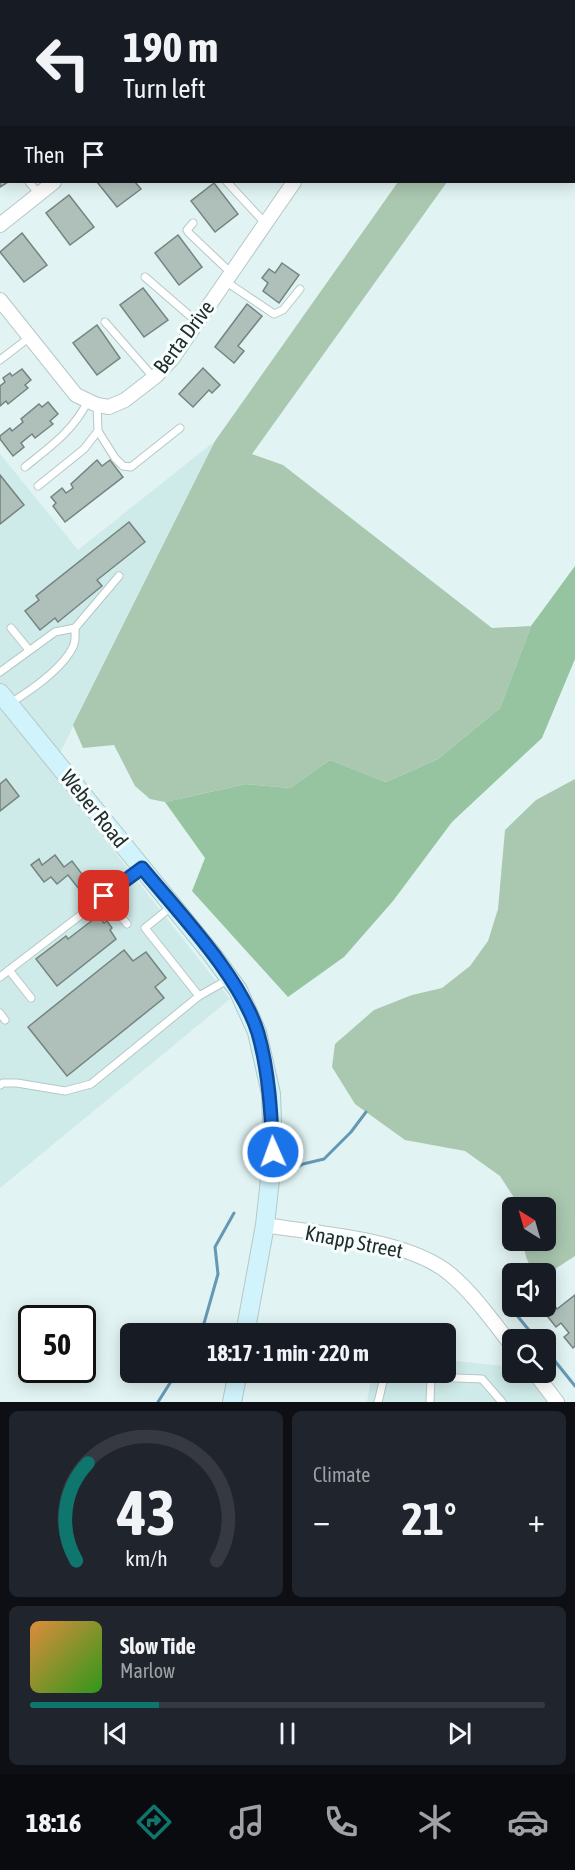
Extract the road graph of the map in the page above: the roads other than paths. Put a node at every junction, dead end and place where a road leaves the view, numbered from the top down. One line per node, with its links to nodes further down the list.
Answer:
1 (30, 183): 5 (lane)
2 (53, 183): 5 (street)
3 (228, 183): 7 (lane)
4 (293, 183): 7 (street, Berta Drive)
5 (39, 194): 8 (street)
6 (193, 223): 10 (lane)
7 (265, 223): 10 (street, Berta Drive)
8 (0, 225)
9 (145, 277): 14 (lane)
10 (228, 277): 11 (lane); 14 (street, Berta Drive)
11 (300, 289)
12 (0, 300): 15 (street)
13 (105, 322): 17 (lane)
14 (198, 322): 17 (street, Berta Drive)
15 (30, 337): 16 (lane); 18 (street)
16 (0, 360)
17 (154, 378): 18 (street, Berta Drive)
18 (93, 403): 20 (lane); 21 (lane)
19 (180, 429): 20 (lane)
20 (98, 431): 22 (lane)
21 (26, 467)
22 (38, 486)
23 (119, 576): 25 (lane)
24 (11, 628): 26 (lane)
25 (75, 628): 26 (lane); 28 (lane)
26 (29, 650): 27 (lane)
27 (0, 672)
28 (3, 702): 29 (main road, Weber Road)
29 (142, 868): 30 (lane); 31 (main road, Weber Road)
30 (104, 896): 32 (lane); 33 (lane)
31 (173, 906): 35 (main road, Weber Road); 36 (lane)
32 (127, 924)
33 (9, 970): 34 (lane); 37 (lane)
34 (0, 977)
35 (230, 979): 36 (lane); 39 (main road, Weber Road)
36 (200, 996): 38 (lane)
37 (31, 998)
38 (0, 1085)
39 (265, 1225): 40 (main road, Weber Road); 41 (street, Knapp Street)
40 (247, 1323)
41 (502, 1334)
42 (456, 1378): 50 (lane)
43 (236, 1383): 47 (main road)
44 (384, 1383): 48 (lane)
45 (431, 1383): 49 (lane)
46 (543, 1383): 51 (street)
47 (232, 1402)
48 (378, 1402)
49 (430, 1402)
50 (502, 1402)
51 (558, 1402)

